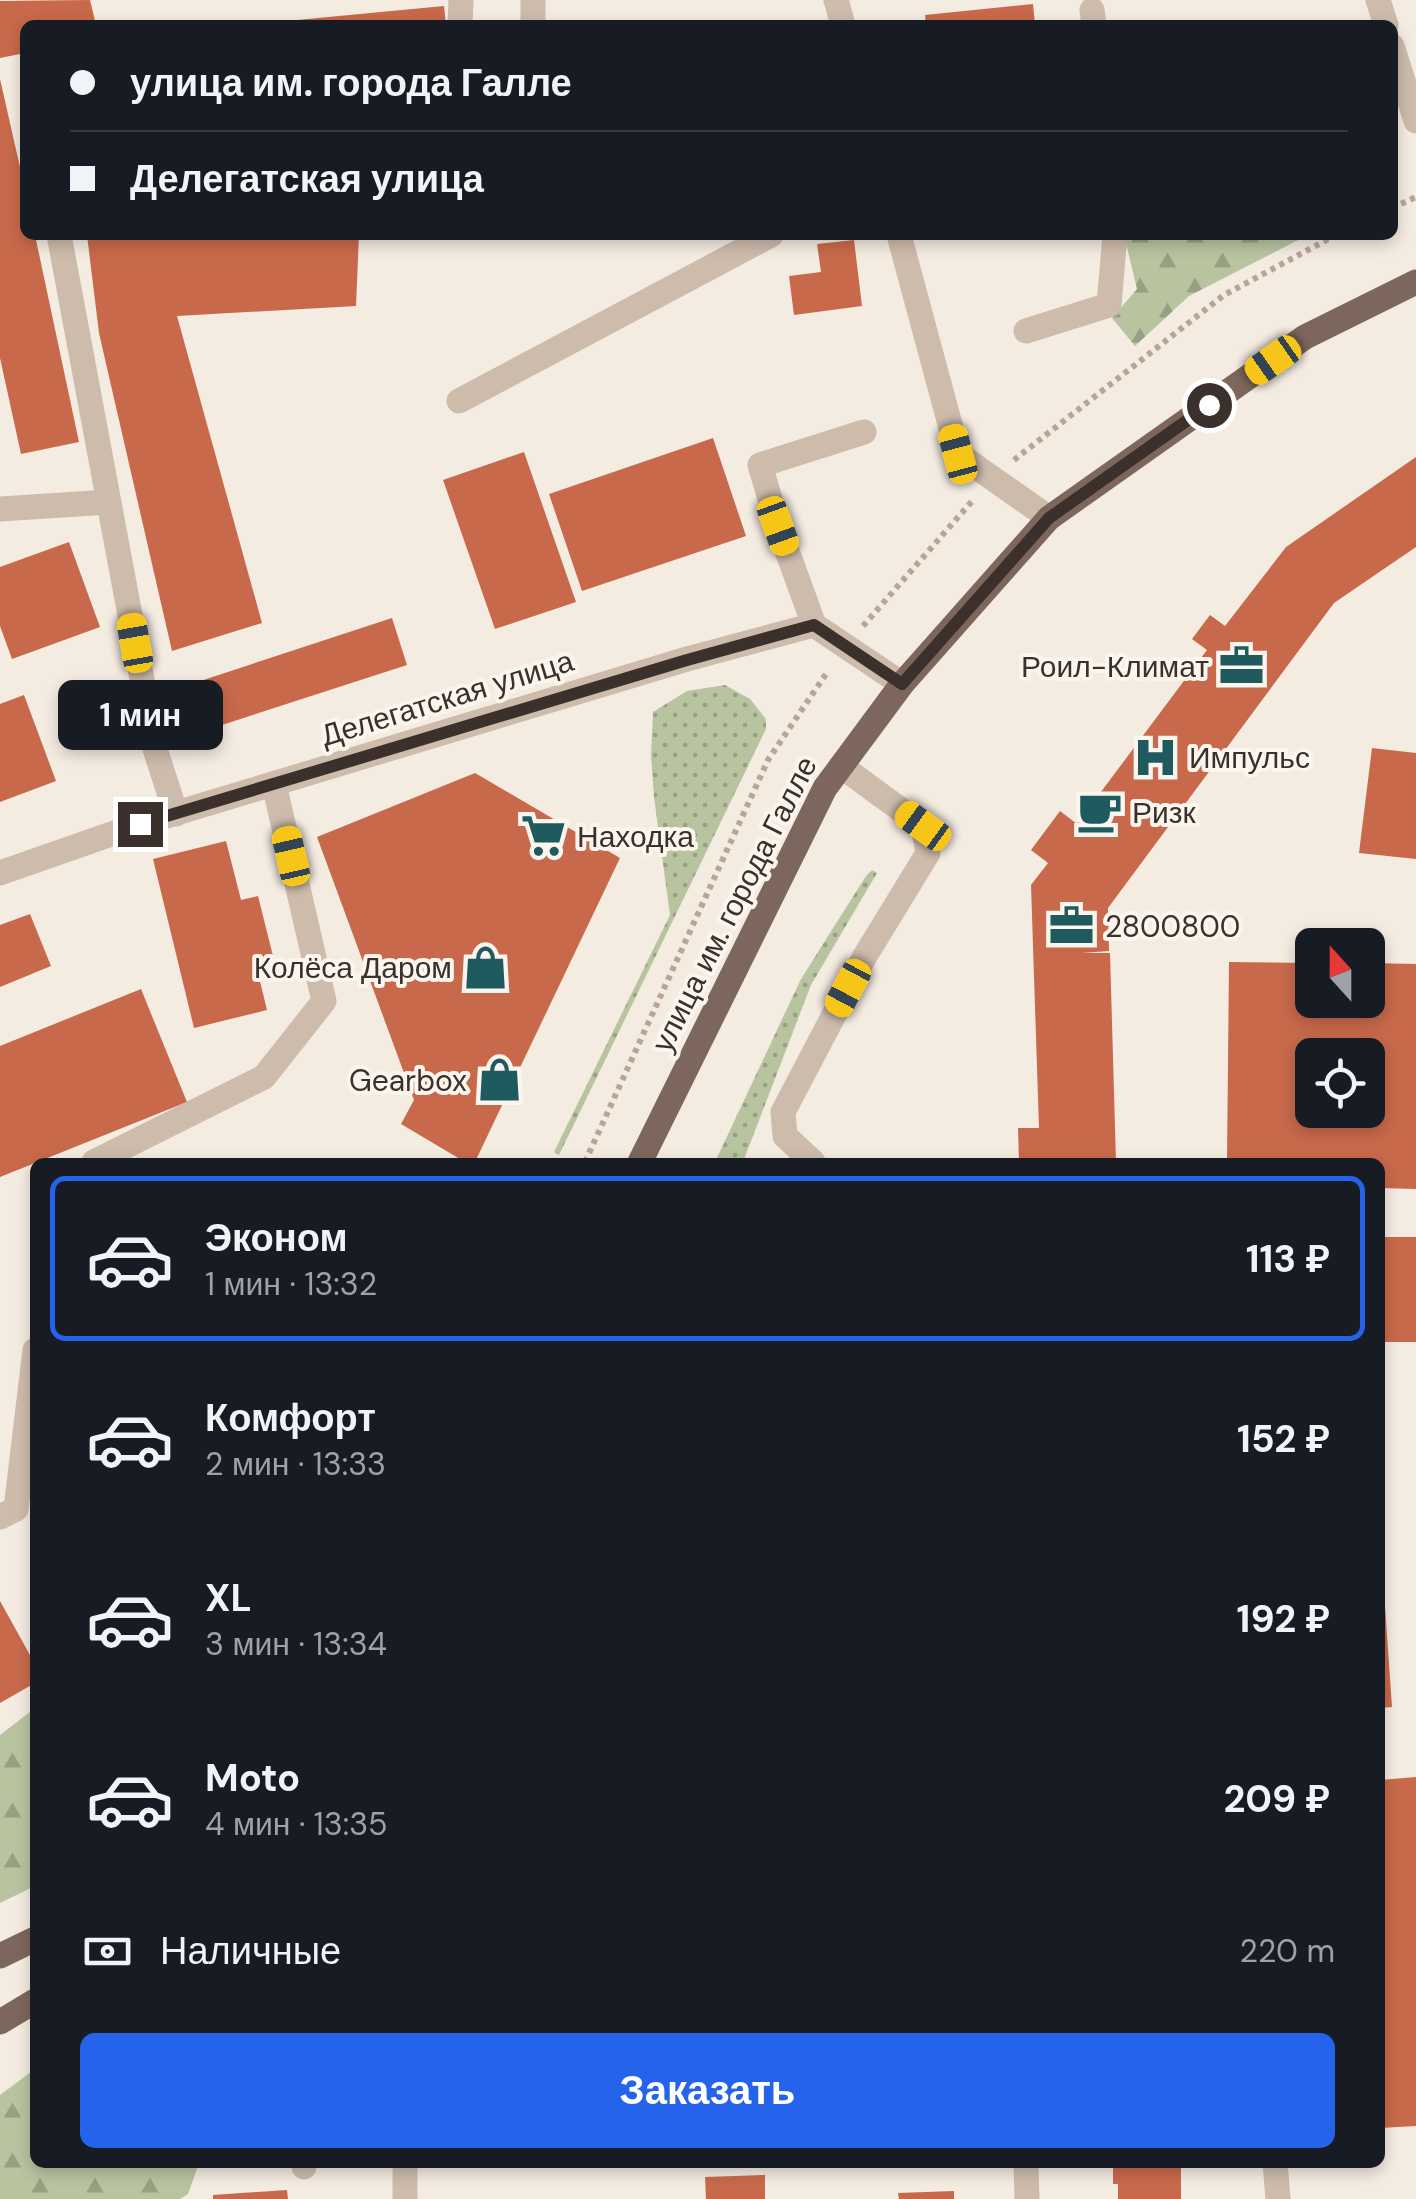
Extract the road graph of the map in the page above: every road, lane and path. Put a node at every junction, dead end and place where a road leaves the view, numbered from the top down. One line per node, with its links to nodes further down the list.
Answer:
1 (1398, 74): 2 (street)
2 (1406, 111)
3 (60, 240): 13 (street)
4 (762, 240): 10 (street)
5 (900, 240): 12 (street)
6 (1114, 240): 9 (street)
7 (1327, 240): 12 (path)
8 (1416, 282): 15 (main road, улица им. города Галле)
9 (1026, 332)
10 (459, 400)
11 (864, 432): 16 (street)
12 (992, 478): 15 (street); 17 (path)
13 (109, 502): 14 (street); 21 (street)
14 (0, 509)
15 (1049, 518): 18 (main road, улица им. города Галле)
16 (814, 625): 17 (street); 20 (street, Делегатская улица)
17 (846, 646): 18 (street); 24 (path)
18 (902, 684): 19 (main road, улица им. города Галле)
19 (841, 766): 25 (main road, улица им. города Галле); 26 (street)
20 (274, 784): 21 (street, Делегатская улица); 23 (street)
21 (176, 814): 22 (street, Делегатская улица)
22 (0, 873)
23 (102, 1158)
24 (587, 1158)
25 (642, 1158)
26 (809, 1158)
27 (30, 1392): 28 (street)
28 (0, 1518)
29 (30, 1941): 30 (main road)
30 (0, 1956)
31 (30, 2003): 32 (main road)
32 (0, 2022)
33 (405, 2168): 36 (street)
34 (1026, 2168): 37 (street)
35 (1275, 2168): 38 (street)
36 (405, 2199)
37 (1027, 2199)
38 (1278, 2199)

